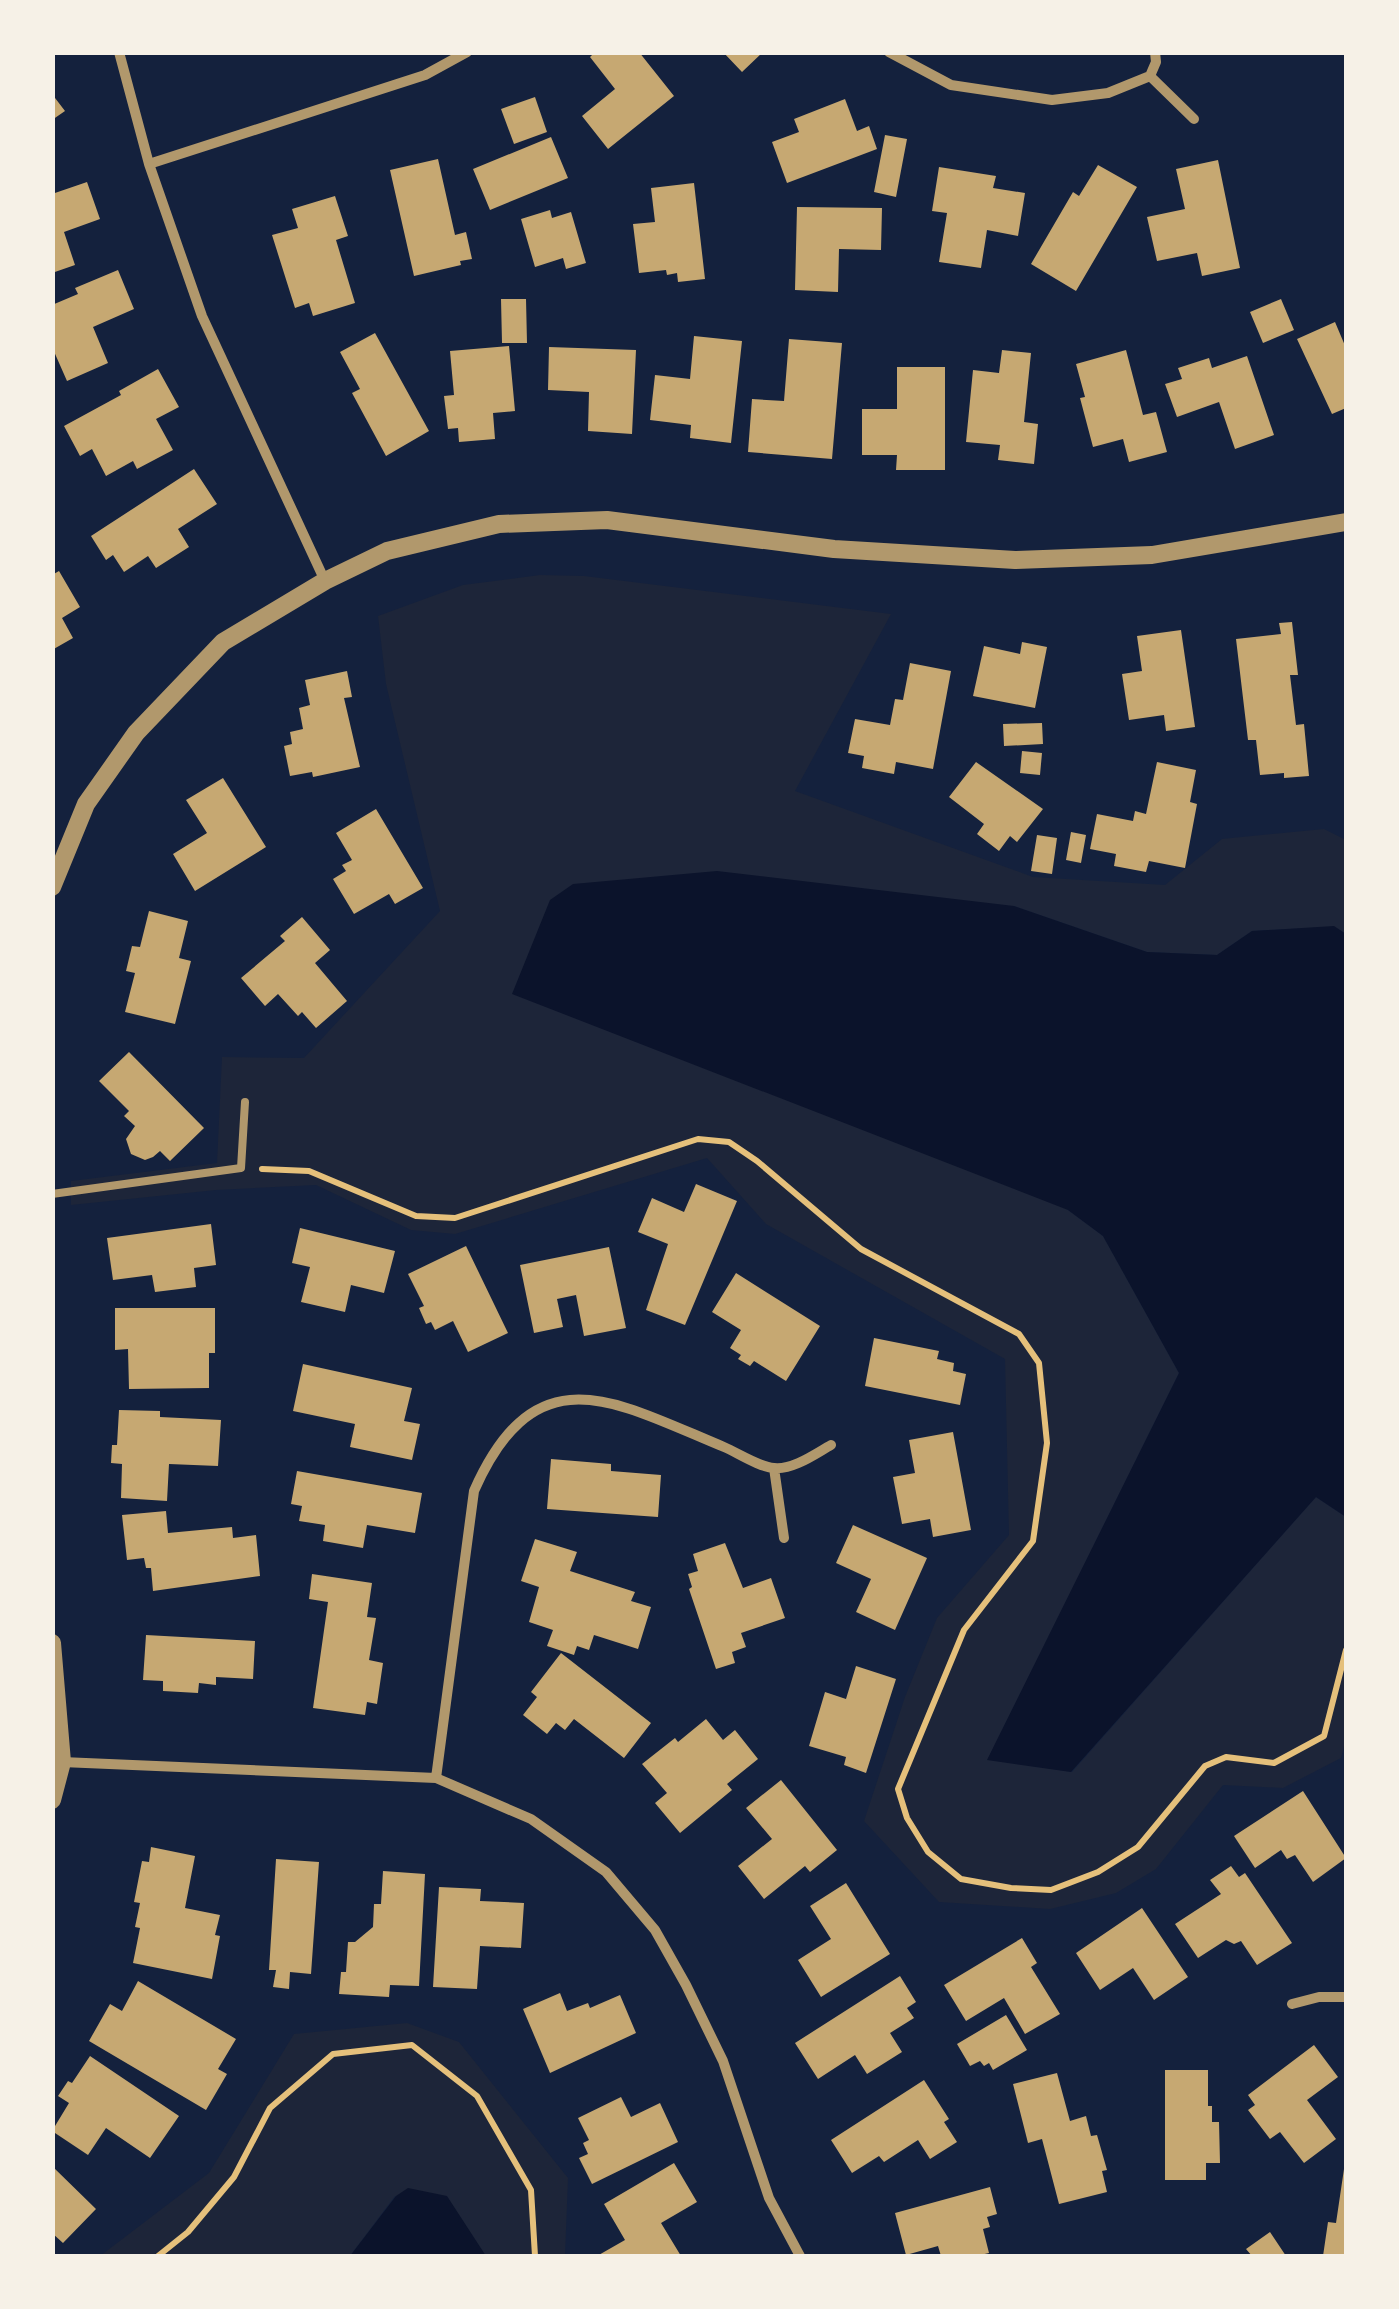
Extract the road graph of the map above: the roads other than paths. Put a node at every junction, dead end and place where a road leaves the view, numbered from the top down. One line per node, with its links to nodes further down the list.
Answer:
1 (119, 52): 7 (street)
2 (467, 52): 7 (street)
3 (889, 52): 5 (street)
4 (1155, 52): 5 (street)
5 (1150, 76): 6 (street)
6 (1194, 119)
7 (150, 164): 9 (street)
8 (1346, 522): 9 (street)
9 (325, 581): 10 (street)
10 (52, 888)
11 (245, 1102): 12 (lane)
12 (52, 1194)
13 (831, 1445): 14 (street)
14 (774, 1468): 15 (street); 18 (street)
15 (784, 1538)
16 (52, 1643): 17 (street)
17 (62, 1762): 18 (street); 19 (street)
18 (436, 1778): 22 (street)
19 (52, 1800)
20 (1346, 1996): 21 (street)
21 (1292, 2004)
22 (800, 2256)

